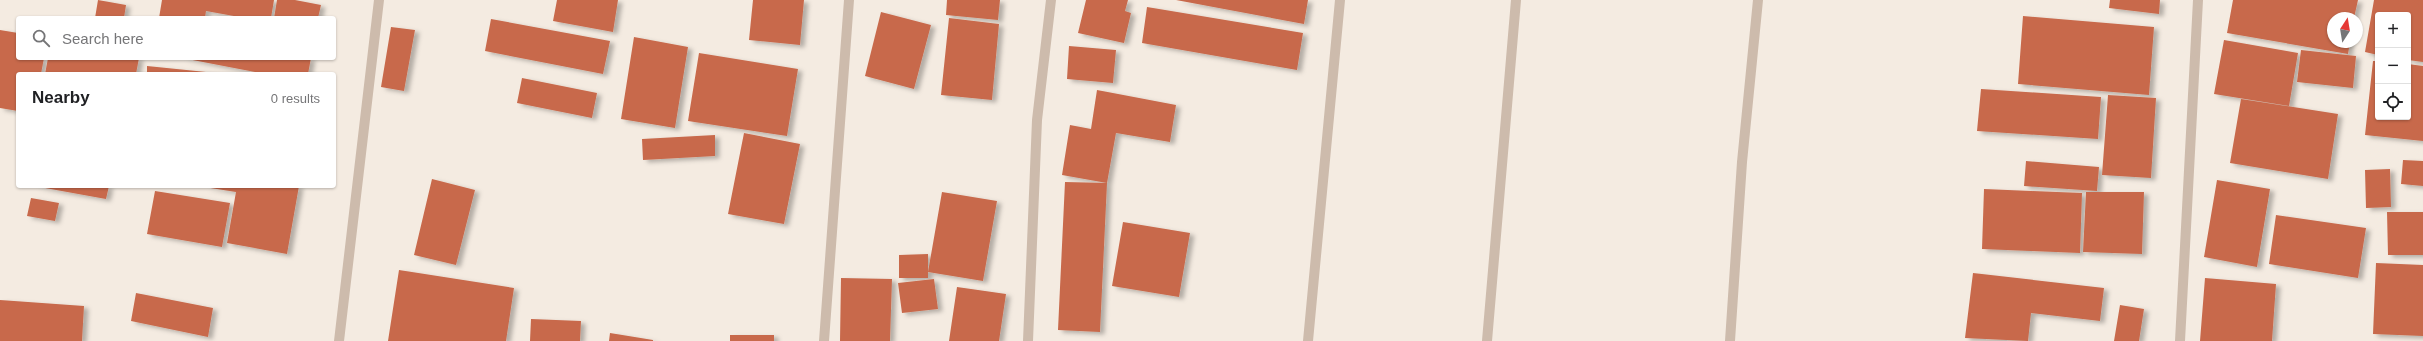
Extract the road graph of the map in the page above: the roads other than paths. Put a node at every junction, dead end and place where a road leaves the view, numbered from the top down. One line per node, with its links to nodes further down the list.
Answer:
1 (379, 0): 8 (street)
2 (849, 0): 9 (street)
3 (1051, 0): 10 (street)
4 (1340, 0): 11 (street)
5 (1516, 0): 12 (street)
6 (1758, 0): 13 (street)
7 (2198, 0): 14 (street)
8 (339, 341)
9 (824, 341)
10 (1028, 341)
11 (1308, 341)
12 (1486, 341)
13 (1730, 341)
14 (2180, 341)

